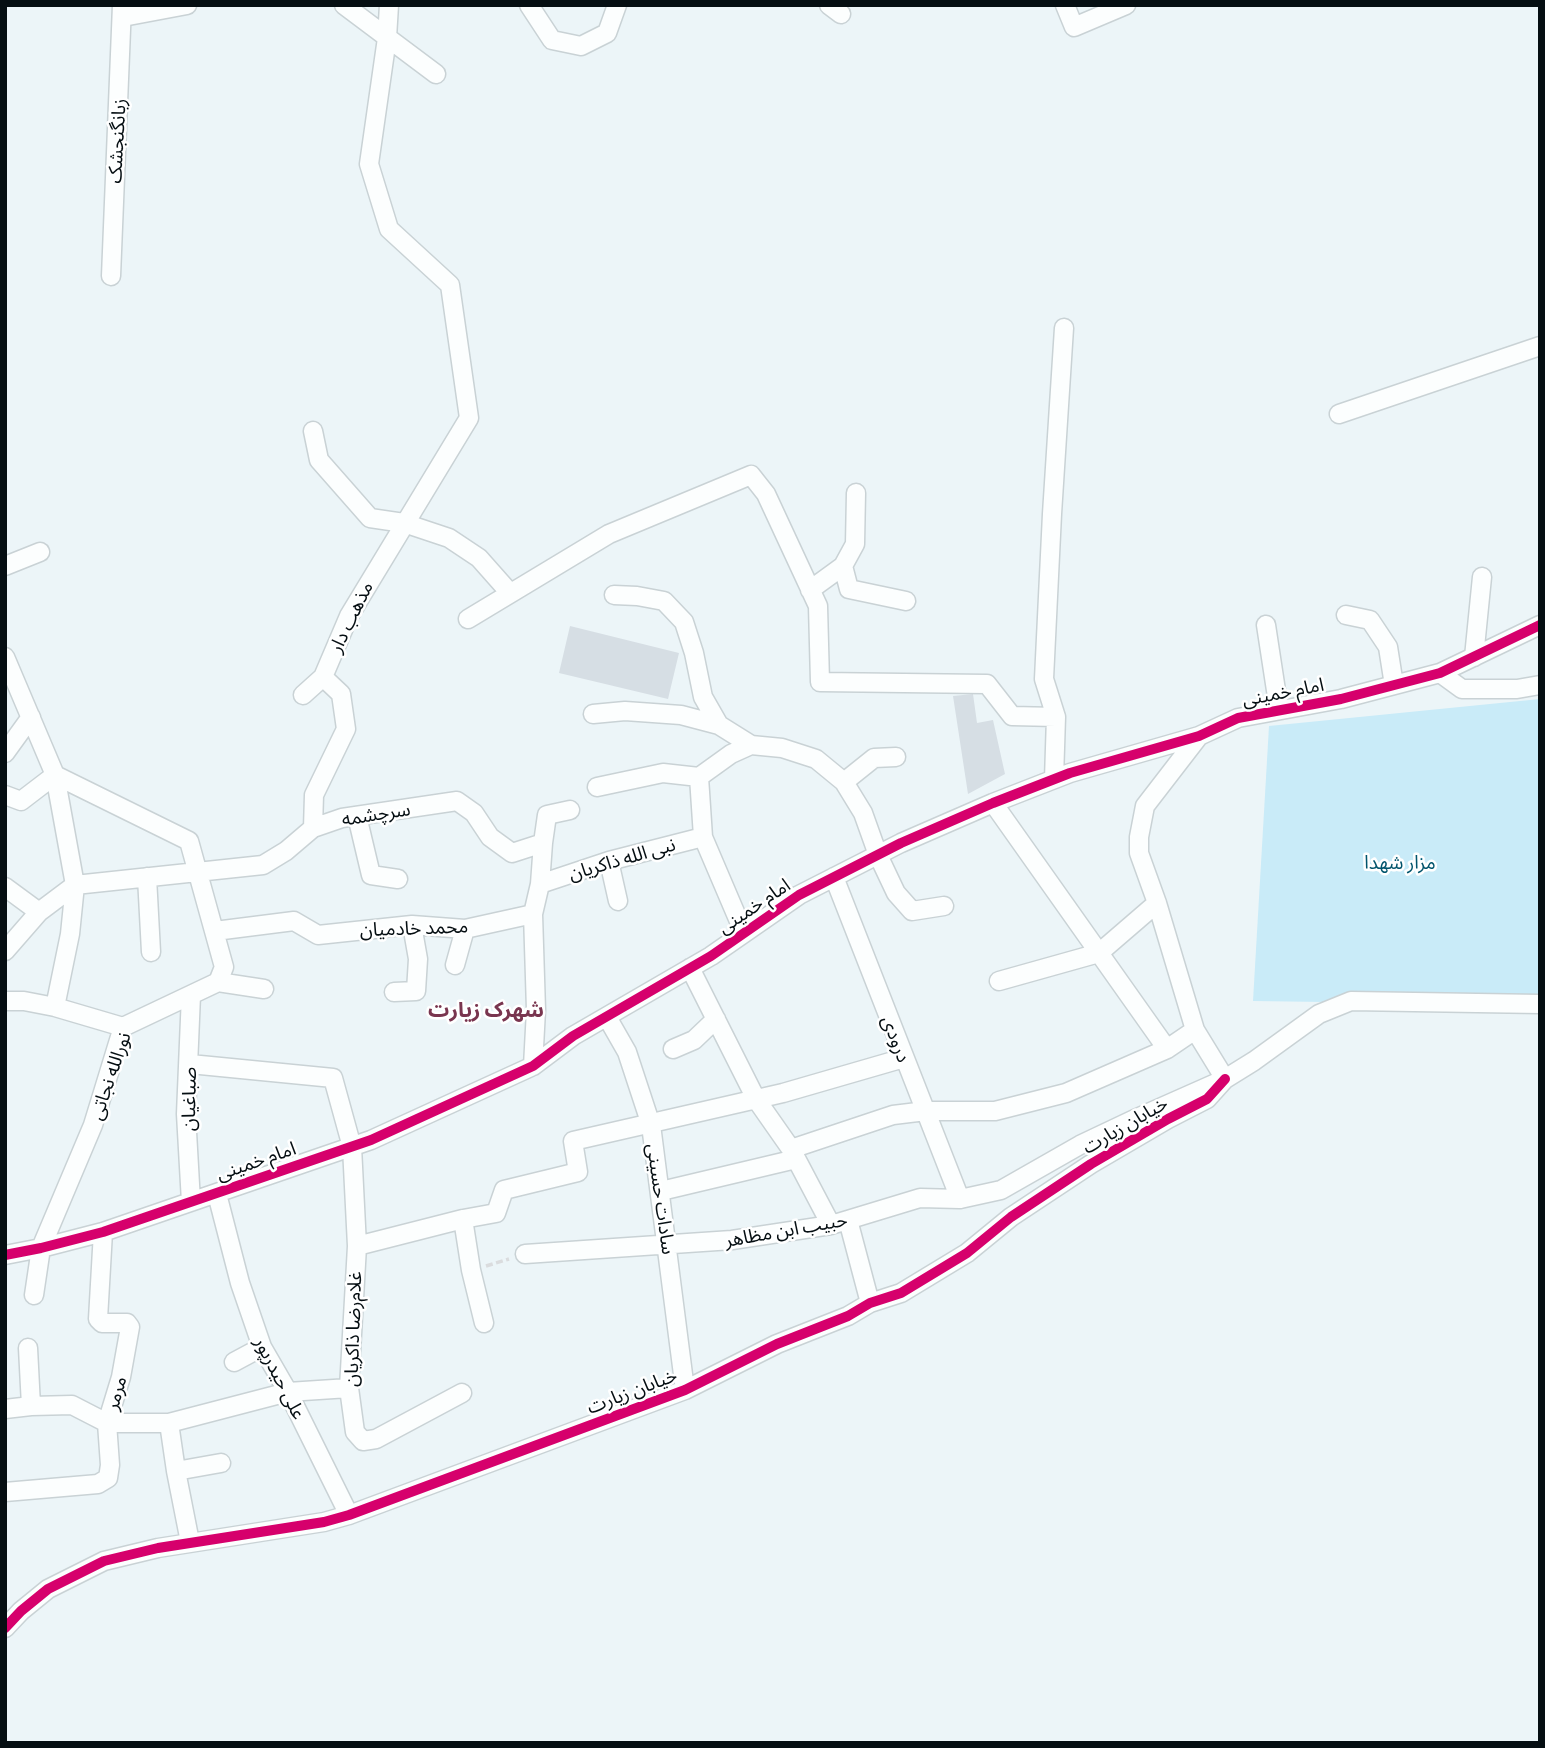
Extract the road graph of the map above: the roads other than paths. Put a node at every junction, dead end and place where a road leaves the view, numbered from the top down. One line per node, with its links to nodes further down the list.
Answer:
1 (187, 5): 8 (street)
2 (344, 5): 9 (street)
3 (389, 5): 9 (street)
4 (529, 5): 5 (street)
5 (617, 5)
6 (1065, 5): 7 (street)
7 (1126, 5)
8 (122, 11): 11 (street, زبانگنجشک)
9 (387, 38): 10 (street); 17 (street, مذهب دار)
10 (436, 74)
11 (111, 276)
12 (1064, 328): 40 (street)
13 (1540, 346): 14 (street)
14 (1339, 414)
15 (313, 431): 17 (street)
16 (856, 494): 20 (street)
17 (404, 523): 23 (street); 33 (street, مذهب دار)
18 (40, 552): 19 (street)
19 (5, 566)
20 (843, 566): 22 (street); 25 (street)
21 (1482, 577): 31 (street)
22 (810, 590): 23 (street); 40 (street)
23 (510, 593): 27 (street)
24 (614, 595): 41 (street)
25 (906, 601)
26 (1346, 615): 34 (street)
27 (468, 619)
28 (1266, 625): 37 (street)
29 (1538, 631): 31 (street, امام خمینی)
30 (5, 657): 39 (street)
31 (1474, 657): 32 (street, امام خمینی)
32 (1440, 673): 34 (street, امام خمینی); 35 (street)
33 (323, 677): 36 (street); 56 (street, مذهب دار)
34 (1394, 685): 37 (street, امام خمینی)
35 (1540, 685)
36 (303, 695)
37 (1279, 710): 43 (street, امام خمینی)
38 (593, 714): 41 (street)
39 (30, 717): 42 (street); 47 (street)
40 (1056, 717): 49 (street)
41 (719, 725): 44 (street)
42 (11, 732): 45 (street)
43 (1199, 736): 49 (street, امام خمینی); 69 (street)
44 (751, 745): 48 (street); 50 (street)
45 (5, 752)
46 (896, 757): 50 (street)
47 (55, 775): 52 (street); 61 (street); 66 (street)
48 (699, 777): 51 (street); 57 (street)
49 (1054, 779): 53 (street, امام خمینی)
50 (844, 782): 59 (street)
51 (597, 787)
52 (5, 795)
53 (993, 803): 59 (street, امام خمینی); 79 (street)
54 (570, 810): 58 (street)
55 (357, 816): 56 (street, سرچشمه); 58 (street, سرچشمه); 64 (street)
56 (313, 828): 61 (street, سرچشمه)
57 (703, 836): 60 (street, نبی الله ذاکریان); 76 (street)
58 (543, 843): 65 (street)
59 (878, 855): 63 (street, امام خمینی); 70 (street)
60 (610, 860): 65 (street, نبی الله ذاکریان); 68 (street)
61 (199, 871): 62 (street, سرچشمه); 75 (street)
62 (147, 877): 66 (street, سرچشمه); 78 (street)
63 (834, 877): 76 (street, امام خمینی); 96 (street, درودی)
64 (397, 879)
65 (540, 884): 72 (street)
66 (75, 885): 71 (street); 89 (street)
67 (5, 887): 71 (street)
68 (618, 901)
69 (1157, 903): 79 (street); 93 (street)
70 (944, 906)
71 (38, 912): 77 (street)
72 (533, 914): 74 (street, محمد خادمیان); 98 (street)
73 (412, 925): 74 (street, محمد خادمیان); 75 (street, محمد خادمیان); 85 (street)
74 (465, 929): 80 (street)
75 (215, 931): 83 (street)
76 (744, 933): 81 (street, امام خمینی)
77 (5, 951)
78 (152, 953)
79 (1099, 953): 82 (street); 95 (street)
80 (455, 965)
81 (690, 968): 90 (street, امام خمینی); 91 (street)
82 (999, 981)
83 (218, 982): 84 (street); 86 (street, نورالله نجاتی)
84 (264, 989)
85 (394, 992)
86 (191, 995): 92 (street, نورالله نجاتی); 97 (street, صباغیان)
87 (5, 1001): 89 (street)
88 (1540, 1004): 99 (street)
89 (55, 1007): 92 (street)
90 (607, 1017): 98 (street, امام خمینی); 102 (street, سادات حسینی)
91 (716, 1018): 94 (street); 100 (street)
92 (123, 1027): 114 (street, نورالله نجاتی)
93 (1195, 1030): 95 (street); 99 (street)
94 (673, 1049)
95 (1167, 1049): 101 (street)
96 (904, 1058): 100 (street); 101 (street, درودی)
97 (190, 1064): 103 (street, غلام‌رضا ذاکریان); 108 (street, صباغیان)
98 (533, 1066): 103 (street, امام خمینی)
99 (1225, 1079): 107 (street, حبیب ابن مظاهر); 118 (street, خیابان زیارت)
100 (756, 1099): 102 (street); 104 (street)
101 (926, 1111): 104 (street); 107 (street, درودی)
102 (651, 1125): 105 (street, سادات حسینی); 109 (street)
103 (352, 1146): 106 (street, امام خمینی); 113 (street, غلام‌رضا ذاکریان)
104 (794, 1154): 105 (street); 110 (street)
105 (661, 1191): 112 (street, سادات حسینی)
106 (216, 1194): 108 (street, امام خمینی); 121 (street, علی حیدرپور)
107 (960, 1199): 110 (street, حبیب ابن مظاهر)
108 (191, 1202): 111 (street, امام خمینی)
109 (463, 1219): 113 (street); 119 (street)
110 (839, 1222): 112 (street, حبیب ابن مظاهر); 118 (street)
111 (103, 1233): 114 (street, امام خمینی); 129 (street, مرمر)
112 (667, 1245): 115 (street, حبیب ابن مظاهر); 124 (street, سادات حسینی)
113 (357, 1246): 123 (street, غلام‌رضا ذاکریان)
114 (41, 1248): 116 (street, امام خمینی); 117 (street, نورالله نجاتی)
115 (525, 1254)
116 (5, 1255)
117 (34, 1294)
118 (870, 1303): 124 (street, خیابان زیارت)
119 (484, 1323)
120 (28, 1348): 127 (street)
121 (262, 1348): 122 (street); 125 (street, علی حیدرپور)
122 (234, 1362)
123 (349, 1388): 125 (street); 126 (street, غلام‌رضا ذاکریان)
124 (685, 1390): 134 (street, خیابان زیارت)
125 (288, 1392): 130 (street); 134 (street, علی حیدرپور)
126 (461, 1393)
127 (31, 1406): 128 (street); 129 (street)
128 (5, 1409)
129 (107, 1423): 130 (street); 133 (street, مرمر)
130 (169, 1423): 132 (street)
131 (220, 1462): 132 (street)
132 (176, 1471): 135 (street)
133 (5, 1492)
134 (349, 1515): 135 (street, خیابان زیارت)
135 (190, 1542): 136 (street, خیابان زیارت)
136 (5, 1628)

